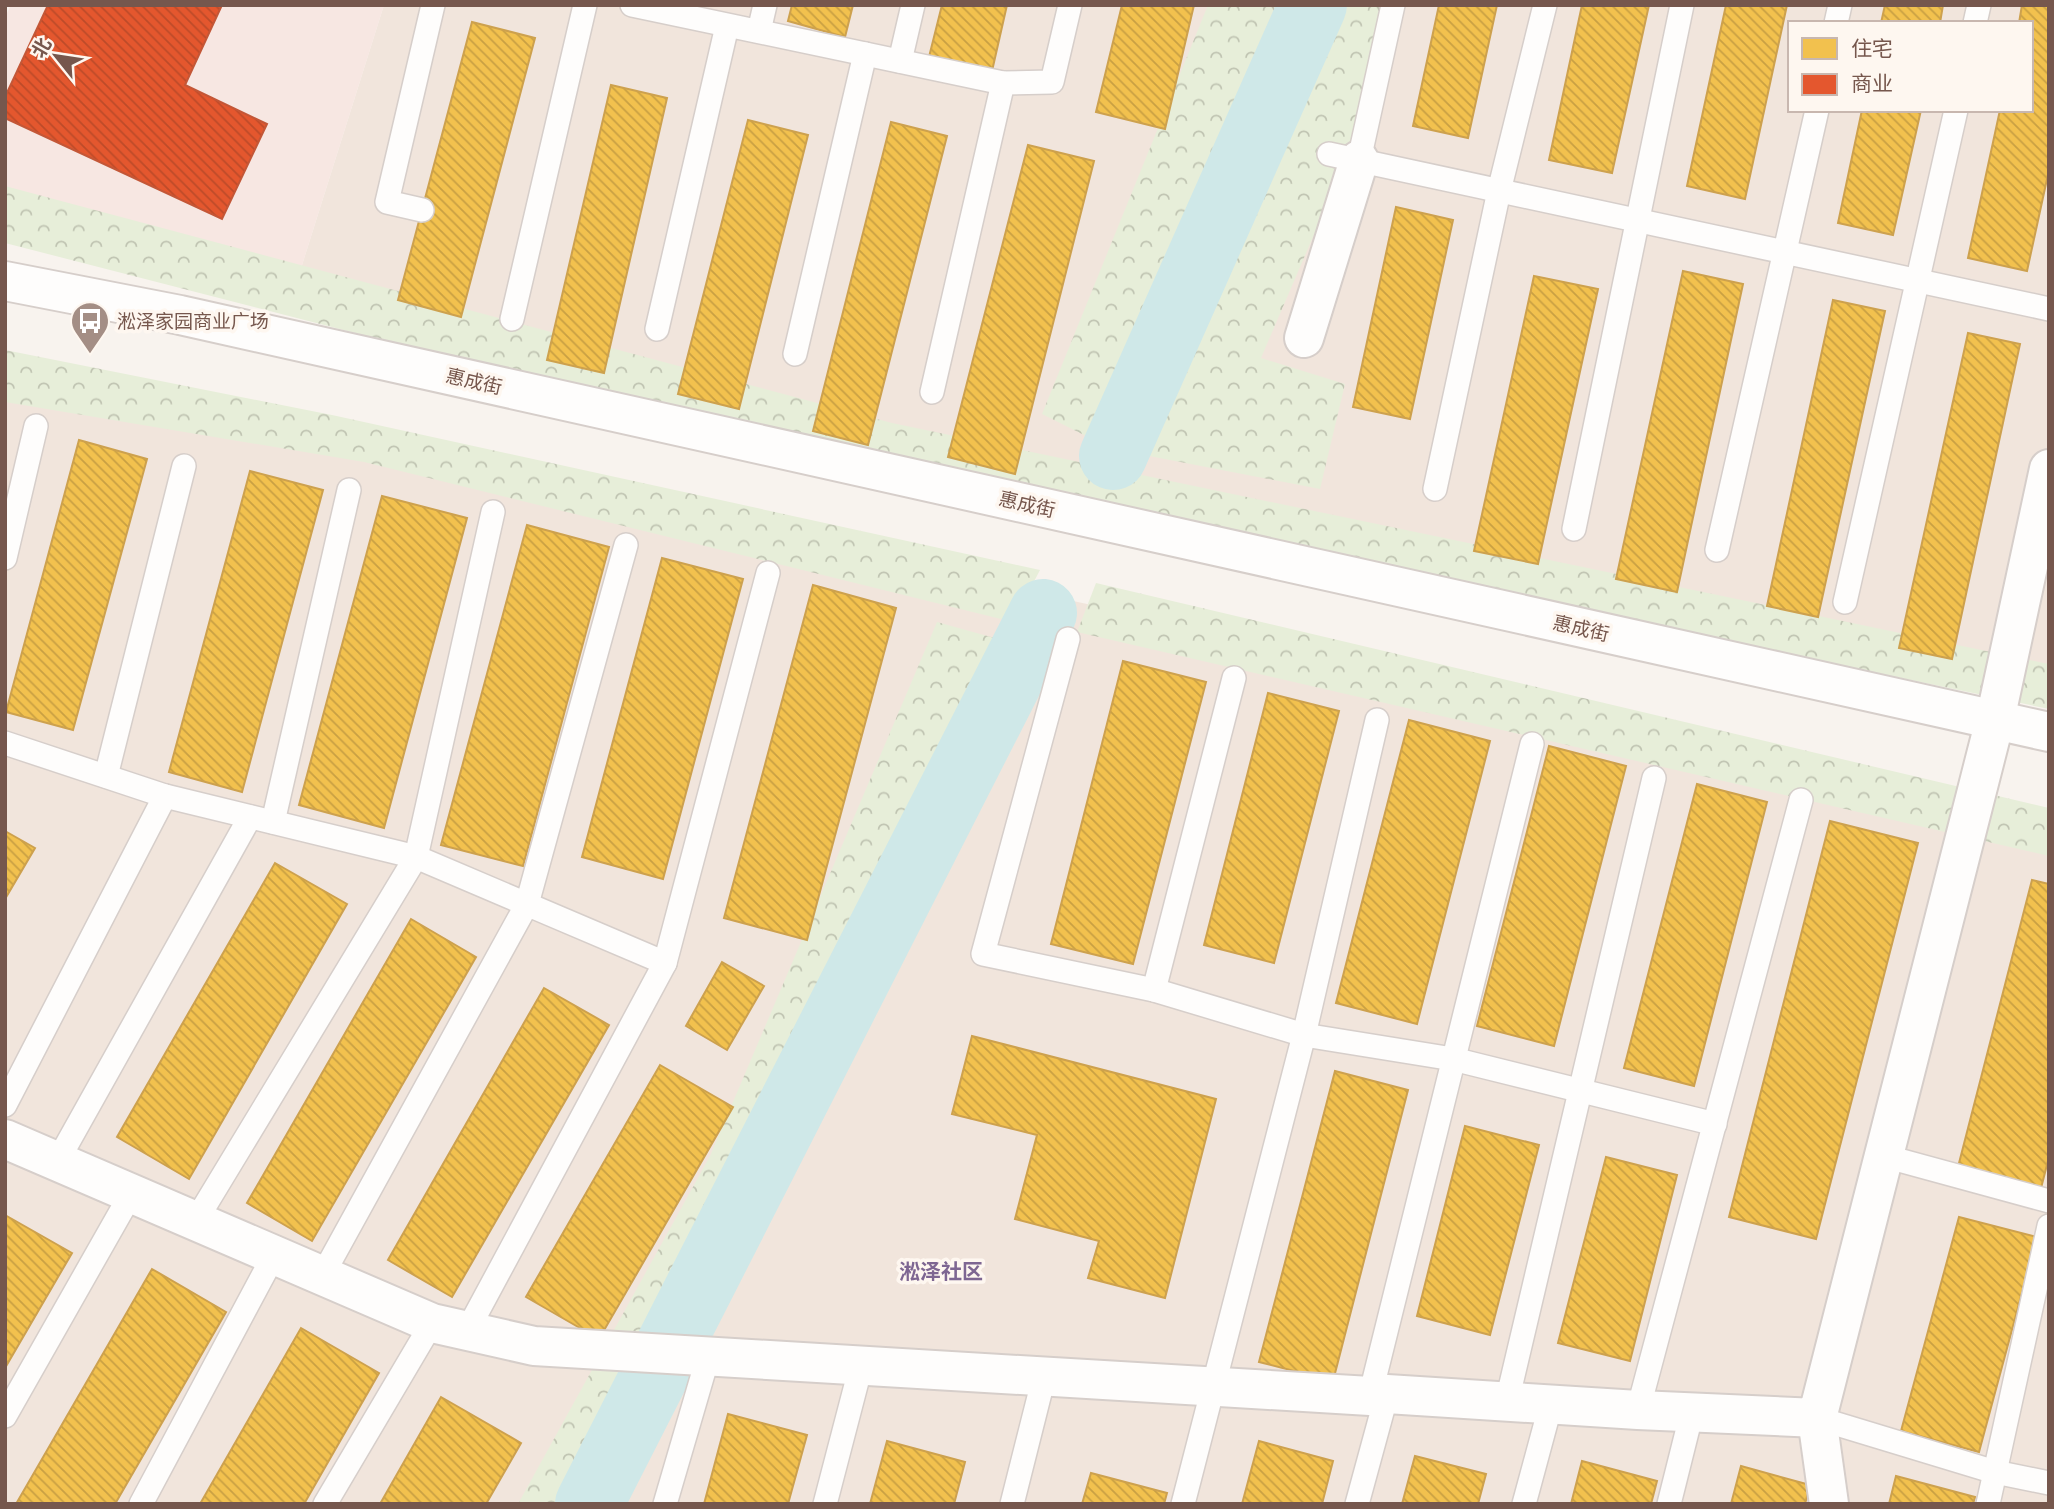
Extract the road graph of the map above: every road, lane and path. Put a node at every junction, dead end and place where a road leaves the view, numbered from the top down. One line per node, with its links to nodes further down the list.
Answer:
1 (433, 5): 19 (lane)
2 (585, 5): 25 (lane)
3 (632, 5): 10 (lane)
4 (765, 5): 11 (lane)
5 (913, 5): 13 (lane)
6 (1070, 5): 14 (lane)
7 (1393, 5): 17 (lane)
8 (1545, 5): 18 (lane)
9 (1682, 5): 20 (lane)
10 (727, 26): 11 (lane); 26 (lane)
11 (759, 31): 12 (lane)
12 (865, 54): 13 (lane); 28 (lane)
13 (900, 61): 14 (lane)
14 (1003, 83): 29 (lane)
15 (1816, 112): 21 (lane)
16 (1956, 112): 23 (lane)
17 (1344, 157): 18 (lane); 27 (street)
18 (1499, 191): 20 (lane); 34 (lane)
19 (422, 210)
20 (1636, 220): 21 (lane); 36 (lane)
21 (1785, 252): 23 (lane); 38 (lane)
22 (5, 281): 45 (street, 惠成街)
23 (1918, 281): 24 (lane); 41 (lane)
24 (2049, 309)
25 (512, 319)
26 (657, 329)
27 (1304, 338)
28 (795, 354)
29 (932, 392)
30 (36, 426): 39 (lane)
31 (184, 466): 49 (lane)
32 (2049, 469): 45 (street)
33 (349, 489): 54 (lane)
34 (1435, 489)
35 (493, 512): 55 (lane)
36 (1574, 529)
37 (626, 545): 56 (lane)
38 (1717, 550)
39 (5, 558)
40 (768, 573): 57 (lane)
41 (1845, 602)
42 (1068, 639): 58 (lane)
43 (1234, 678): 58 (lane)
44 (1377, 720): 59 (lane)
45 (1995, 720): 46 (street, 惠成街); 65 (street)
46 (2049, 732)
47 (5, 743): 49 (lane)
48 (1532, 744): 60 (lane)
49 (106, 776): 51 (lane)
50 (1654, 778): 61 (lane)
51 (165, 796): 53 (lane); 62 (lane)
52 (1801, 800): 63 (lane)
53 (250, 817): 54 (lane); 66 (lane)
54 (273, 822): 55 (lane)
55 (416, 857): 56 (lane); 69 (lane)
56 (527, 904): 57 (lane); 72 (lane)
57 (665, 963): 73 (lane)
58 (1154, 990): 59 (lane)
59 (1304, 1035): 60 (lane); 77 (lane)
60 (1453, 1059): 61 (lane); 78 (lane)
61 (1580, 1090): 63 (lane); 79 (lane)
62 (5, 1105)
63 (1715, 1124): 81 (lane)
64 (5, 1139): 66 (street)
65 (1884, 1156): 68 (lane); 84 (street)
66 (57, 1162): 67 (street)
67 (131, 1194): 69 (street); 83 (lane)
68 (2049, 1201)
69 (195, 1222): 71 (street)
70 (2049, 1226): 85 (lane)
71 (274, 1255): 72 (street); 87 (lane)
72 (323, 1276): 73 (street)
73 (450, 1327): 74 (street); 88 (lane)
74 (708, 1357): 75 (street); 89 (lane)
75 (861, 1366): 76 (street); 90 (lane)
76 (1044, 1377): 77 (street); 91 (lane)
77 (1214, 1387): 78 (street); 92 (lane)
78 (1378, 1396): 79 (street); 93 (lane)
79 (1507, 1401): 80 (street)
80 (1551, 1404): 81 (street); 94 (lane)
81 (1637, 1410): 82 (street)
82 (1692, 1412): 84 (street); 95 (lane)
83 (5, 1416)
84 (1816, 1418): 85 (lane); 96 (street)
85 (1995, 1472): 86 (lane); 97 (lane)
86 (2049, 1483)
87 (141, 1504)
88 (325, 1504)
89 (665, 1504)
90 (825, 1504)
91 (1012, 1504)
92 (1183, 1504)
93 (1357, 1504)
94 (1524, 1504)
95 (1669, 1504)
96 (1829, 1504)
97 (1988, 1504)

